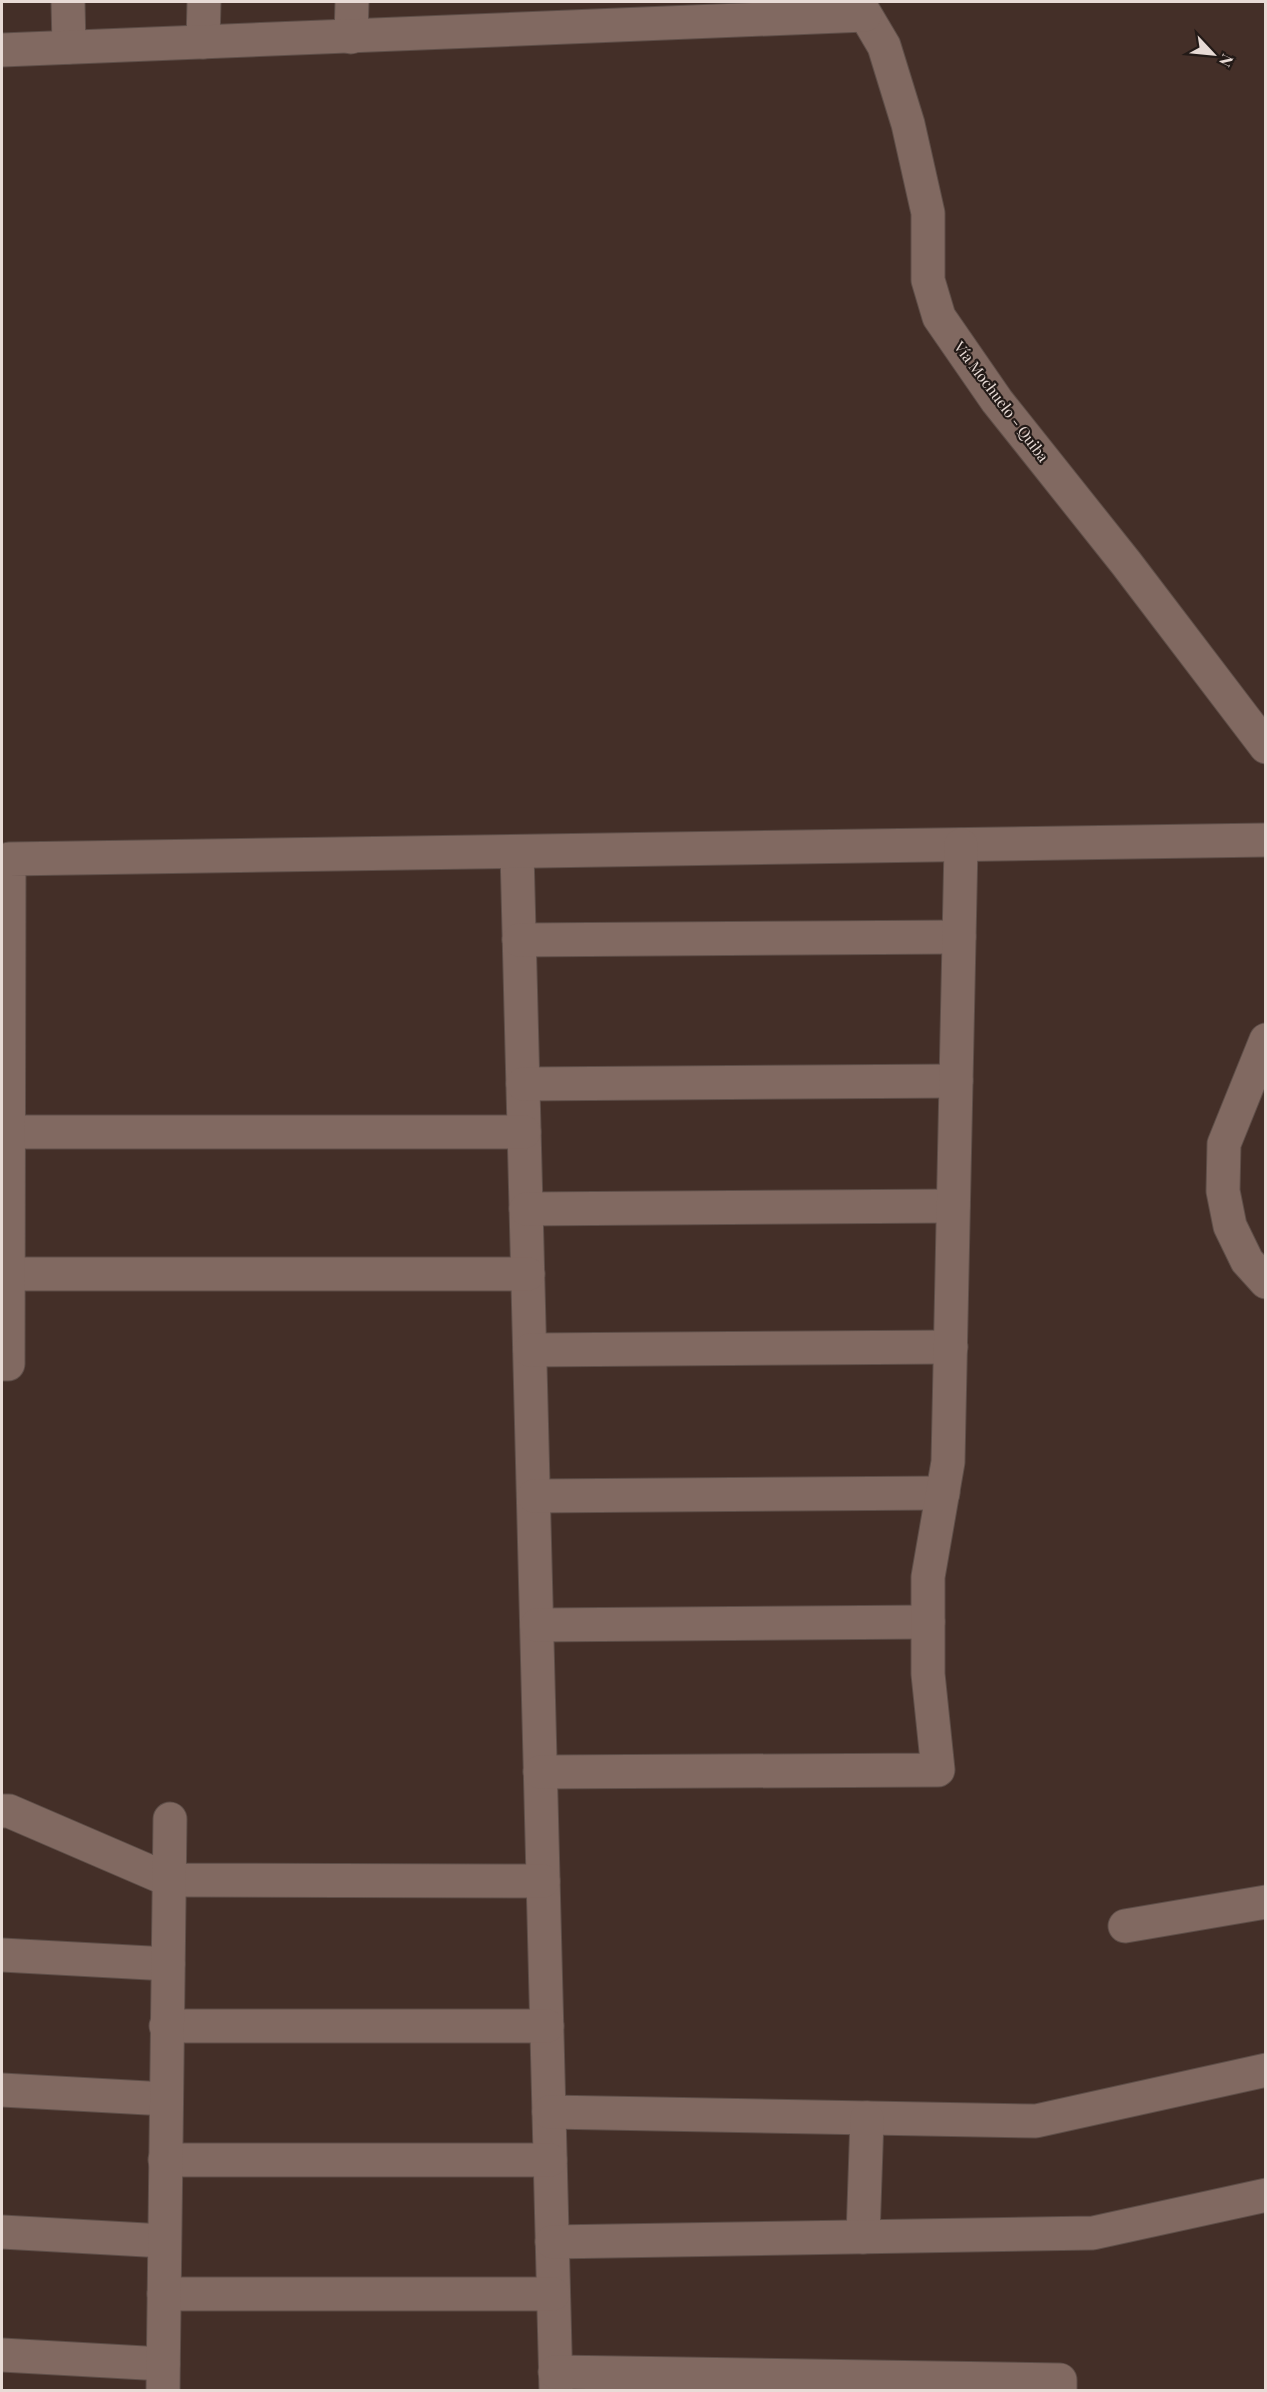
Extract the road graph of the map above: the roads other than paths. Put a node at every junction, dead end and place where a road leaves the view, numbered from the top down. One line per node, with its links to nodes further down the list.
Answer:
1 (68, 2): 7 (street)
2 (204, 2): 6 (street)
3 (352, 2): 5 (street)
4 (861, 8): 5 (street); 9 (street, Vía Mochuelo - Quiba)
5 (351, 37): 6 (street)
6 (203, 42): 7 (street)
7 (69, 47): 8 (street)
8 (2, 50)
9 (1266, 747)
10 (1266, 840): 11 (street)
11 (961, 845): 12 (street); 13 (street)
12 (517, 852): 14 (street); 19 (street)
13 (959, 937): 14 (street); 16 (street)
14 (519, 940): 17 (street)
15 (1266, 1040): 18 (street)
16 (956, 1081): 17 (street); 21 (street)
17 (523, 1084): 20 (street)
18 (1256, 1087): 23 (street)
19 (8, 1132): 20 (street); 24 (street)
20 (524, 1132): 22 (street)
21 (953, 1206): 22 (street); 26 (street)
22 (526, 1209): 25 (street)
23 (1259, 1268)
24 (8, 1274): 25 (street); 28 (street)
25 (528, 1274): 27 (street)
26 (951, 1347): 27 (street); 29 (street)
27 (530, 1350): 30 (street)
28 (2, 1364)
29 (943, 1493): 30 (street); 31 (street)
30 (534, 1496): 32 (street)
31 (928, 1622): 32 (street); 33 (street)
32 (537, 1625): 33 (street)
33 (540, 1772): 37 (street)
34 (2, 1811): 36 (street)
35 (170, 1819): 36 (street)
36 (169, 1880): 37 (street); 41 (street)
37 (543, 1881): 43 (street)
38 (1266, 1902): 39 (street)
39 (1125, 1926)
40 (2, 1955): 41 (street)
41 (168, 1964): 42 (street)
42 (166, 2026): 43 (street); 46 (street)
43 (547, 2026): 47 (street)
44 (1266, 2070): 48 (street)
45 (2, 2090): 46 (street)
46 (166, 2099): 49 (street)
47 (549, 2112): 48 (street); 50 (street)
48 (867, 2118): 53 (street)
49 (165, 2160): 50 (street); 54 (street)
50 (550, 2160): 55 (street)
51 (1266, 2195): 53 (street)
52 (2, 2232): 54 (street)
53 (863, 2237): 55 (street)
54 (164, 2241): 56 (street)
55 (552, 2242): 57 (street)
56 (164, 2294): 57 (street); 59 (street)
57 (553, 2294): 60 (street)
58 (2, 2355): 59 (street)
59 (163, 2378)
60 (555, 2381): 61 (street)
61 (1060, 2391)

